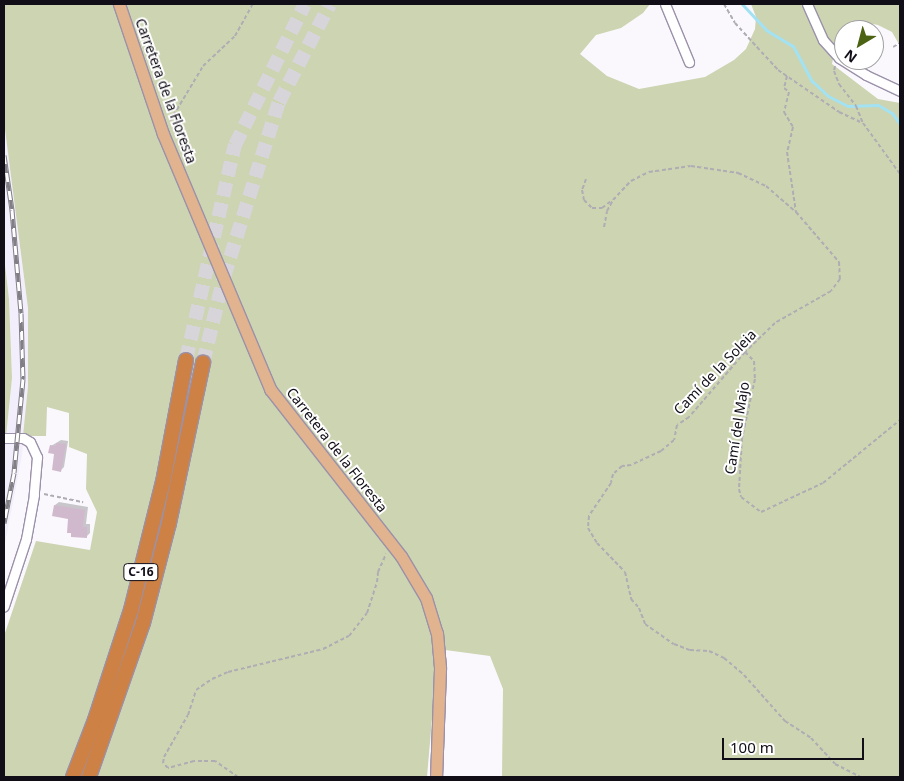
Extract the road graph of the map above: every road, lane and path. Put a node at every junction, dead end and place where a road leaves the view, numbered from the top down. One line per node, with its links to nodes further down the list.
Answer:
1 (119, 4): 15 (main road, Carretera de la Floresta)
2 (253, 4): 15 (path)
3 (665, 4): 9 (street)
4 (724, 4): 12 (path)
5 (807, 4): 8 (street)
6 (900, 43): 7 (path)
7 (893, 47)
8 (834, 52)
9 (688, 62)
10 (834, 70): 14 (path)
11 (857, 70): 13 (street)
12 (787, 76): 14 (path); 19 (path)
13 (900, 91)
14 (863, 123): 16 (path)
15 (163, 134): 28 (main road, Carretera de la Floresta)
16 (900, 174)
17 (586, 179): 18 (path)
18 (613, 200): 19 (path, Camí de la Soleia); 20 (path)
19 (796, 212): 21 (path, Camí de la Soleia)
20 (604, 227)
21 (745, 352): 24 (path, Camí del Majo); 34 (path, Camí de la Soleia)
22 (186, 360): 30 (highway, C-16)
23 (203, 363): 31 (highway, C-16)
24 (900, 420)
25 (4, 438): 26 (street)
26 (34, 493): 27 (path); 29 (street)
27 (83, 502)
28 (388, 540): 32 (path); 33 (main road, Carretera de la Floresta)
29 (4, 606)
30 (72, 777)
31 (89, 777)
32 (238, 777)
33 (436, 777)
34 (862, 777)

